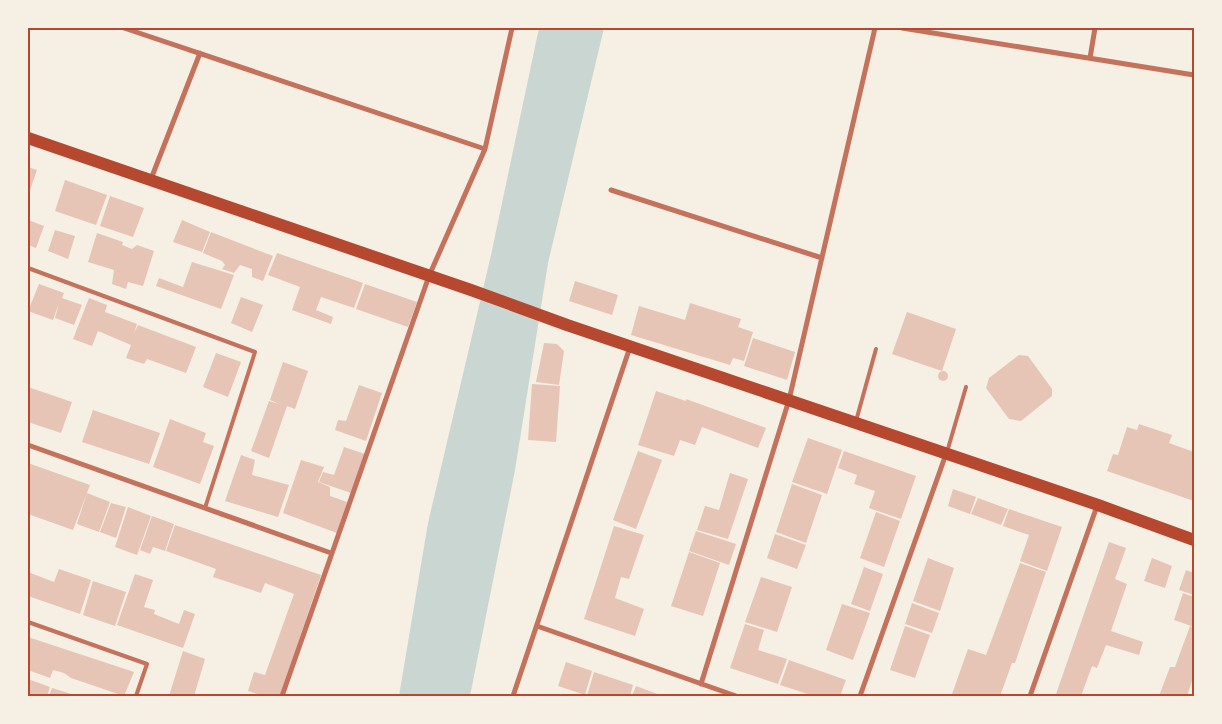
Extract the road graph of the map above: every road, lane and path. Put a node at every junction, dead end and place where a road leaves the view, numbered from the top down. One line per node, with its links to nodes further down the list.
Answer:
1 (124, 28): 6 (street)
2 (512, 28): 10 (street)
3 (875, 28): 13 (street)
4 (902, 28): 7 (street)
5 (1095, 28): 7 (street)
6 (200, 53): 10 (street); 11 (street)
7 (1090, 58): 8 (street)
8 (1194, 75)
9 (28, 138): 11 (main road)
10 (485, 149): 15 (street)
11 (150, 180): 15 (main road)
12 (611, 190): 13 (street)
13 (822, 258): 19 (street)
14 (28, 268): 24 (lane)
15 (430, 276): 16 (main road); 26 (street)
16 (630, 346): 19 (main road); 28 (street)
17 (876, 349): 20 (lane)
18 (966, 387): 22 (lane)
19 (789, 400): 20 (main road); 29 (street)
20 (855, 423): 22 (main road)
21 (28, 445): 24 (street)
22 (946, 454): 23 (main road); 34 (street)
23 (1098, 505): 25 (main road); 35 (street)
24 (205, 508): 26 (street)
25 (1194, 540)
26 (331, 553): 31 (street)
27 (28, 622): 30 (lane)
28 (537, 626): 29 (street); 32 (street)
29 (701, 684): 33 (street)
30 (136, 696)
31 (282, 696)
32 (513, 696)
33 (736, 696)
34 (860, 696)
35 (1030, 696)

